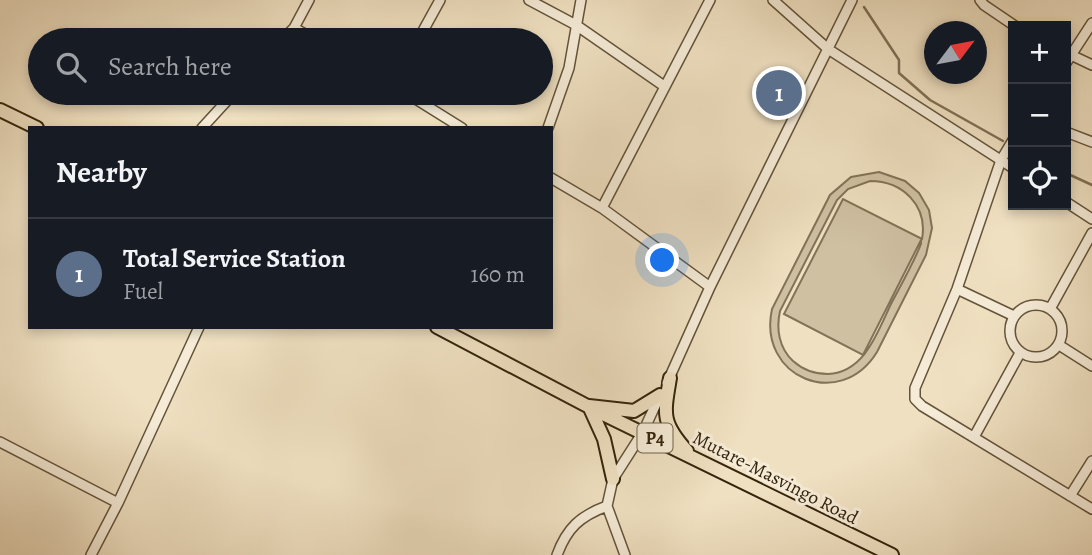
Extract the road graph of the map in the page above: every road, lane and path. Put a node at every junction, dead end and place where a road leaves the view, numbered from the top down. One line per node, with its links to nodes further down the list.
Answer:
1 (309, 0): 12 (street)
2 (440, 0): 13 (street)
3 (529, 0): 11 (street)
4 (581, 0): 11 (street)
5 (710, 0): 18 (street)
6 (774, 0): 14 (street)
7 (852, 0): 14 (street)
8 (980, 0): 9 (street)
9 (1008, 21)
10 (1092, 23): 15 (street)
11 (576, 25): 18 (street); 25 (street)
12 (294, 28)
13 (425, 28)
14 (828, 49): 29 (street); 36 (street)
15 (1071, 54)
16 (1071, 61): 17 (street)
17 (1092, 65)
18 (664, 86): 33 (street)
19 (223, 105): 23 (street)
20 (425, 105): 24 (street)
21 (0, 110): 22 (highway)
22 (33, 126)
23 (204, 126)
24 (459, 126)
25 (549, 126)
26 (1071, 134): 27 (street)
27 (1092, 142)
28 (1009, 147): 29 (street)
29 (1001, 160): 30 (street); 37 (street)
30 (1008, 165)
31 (553, 179): 33 (street)
32 (1071, 205): 34 (street)
33 (601, 208): 36 (street)
34 (1092, 219)
35 (1092, 233): 38 (street)
36 (710, 287): 45 (street)
37 (957, 289): 39 (street); 49 (street)
38 (1050, 309): 39 (street); 42 (street)
39 (1014, 316): 43 (street)
40 (198, 329): 55 (street)
41 (441, 329): 47 (highway, Mutare-Masvingo Road / P4)
42 (1059, 345): 43 (street); 44 (street)
43 (1020, 353): 49 (street)
44 (1092, 366)
45 (670, 378): 46 (street); 51 (highway)
46 (660, 395): 47 (highway); 48 (street)
47 (589, 406): 48 (highway, Mutare-Masvingo Road / P4); 53 (highway)
48 (643, 432): 51 (highway, Mutare-Masvingo Road / P4); 53 (street)
49 (974, 437): 54 (street)
50 (0, 442): 55 (street)
51 (692, 457): 58 (highway, Mutare-Masvingo Road / P4)
52 (1092, 461): 54 (street)
53 (613, 479): 56 (street)
54 (1070, 496): 57 (street)
55 (118, 503): 59 (street)
56 (607, 506): 60 (street); 61 (street)
57 (1092, 509)
58 (878, 551): 62 (highway, Mutare-Masvingo Road / P4)
59 (91, 555)
60 (557, 555)
61 (625, 555)
62 (892, 555)

